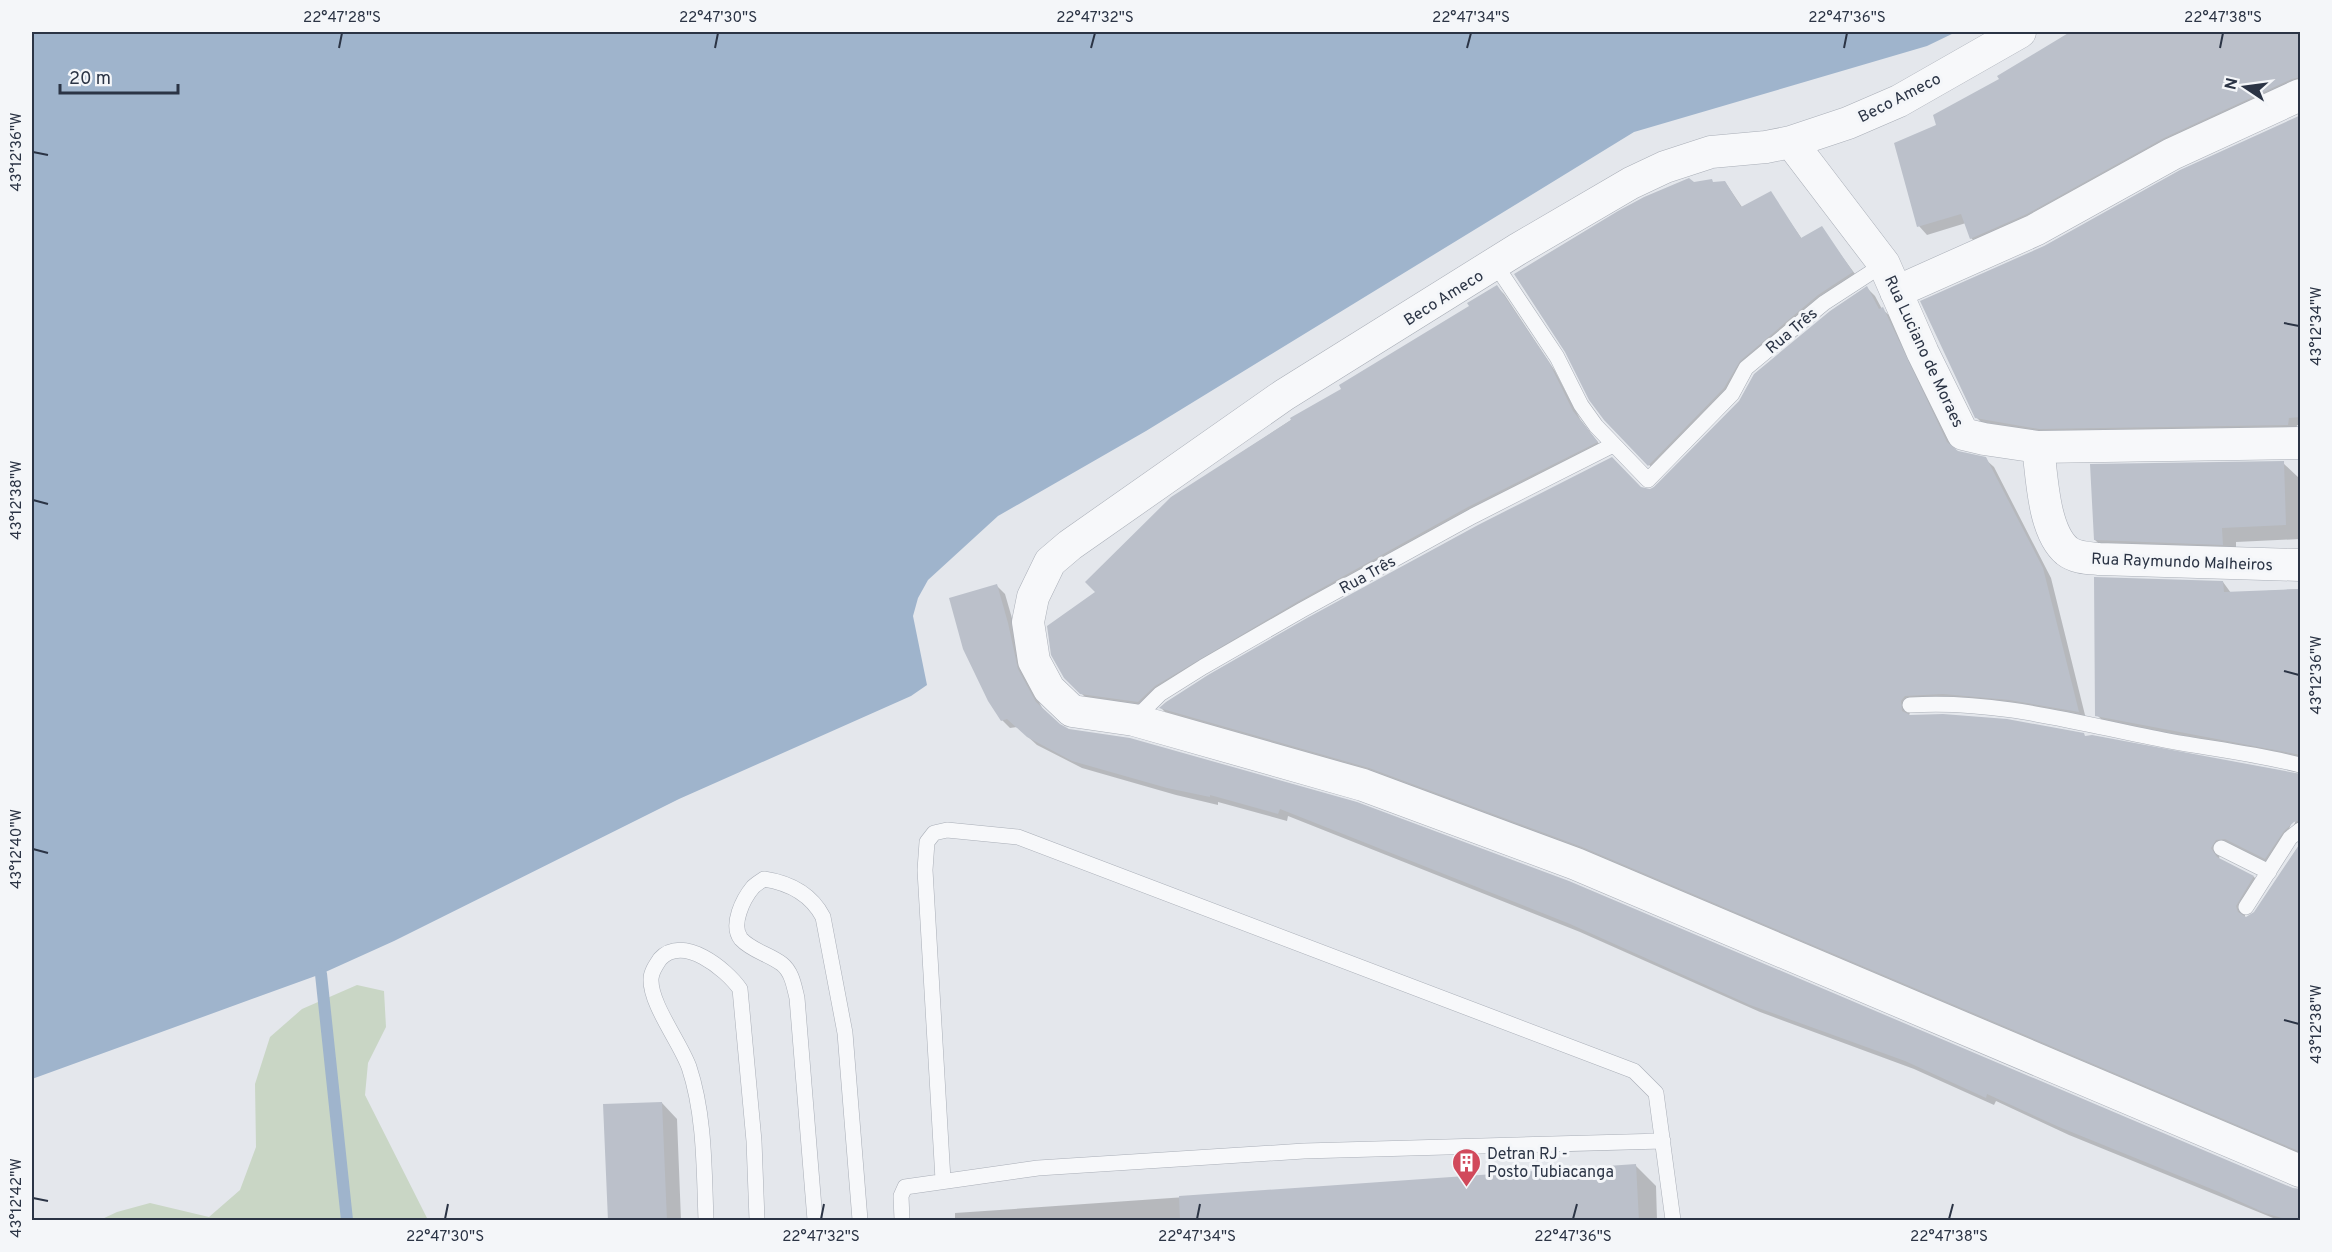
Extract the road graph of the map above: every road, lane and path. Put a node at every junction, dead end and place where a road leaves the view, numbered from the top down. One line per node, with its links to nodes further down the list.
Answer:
1 (2020, 32): 3 (street, Beco Ameco)
2 (2301, 95): 6 (street)
3 (1791, 142): 4 (street, Beco Ameco); 5 (street, Rua Luciano de Moraes)
4 (1495, 264): 8 (lane, Rua Três); 12 (street, Beco Ameco)
5 (1884, 264): 6 (street, Rua Luciano de Moraes); 8 (lane, Rua Três)
6 (1896, 292): 9 (street, Rua Luciano de Moraes)
7 (2301, 443): 9 (street, Rua Luciano de Moraes)
8 (1613, 445): 12 (lane, Rua Três)
9 (2038, 447): 10 (street, Rua Raymundo Malheiros)
10 (2301, 565)
11 (1910, 705): 13 (lane)
12 (1134, 720): 19 (street)
13 (2301, 765)
14 (2301, 830): 16 (lane)
15 (2221, 848): 16 (lane)
16 (2269, 872): 17 (lane)
17 (2246, 907)
18 (1664, 1141): 20 (lane); 20 (lane); 26 (lane)
19 (2301, 1171)
20 (944, 1180): 25 (lane)
21 (706, 1221): 22 (lane)
22 (757, 1221)
23 (815, 1221): 24 (lane)
24 (860, 1221)
25 (902, 1221)
26 (1674, 1221)

